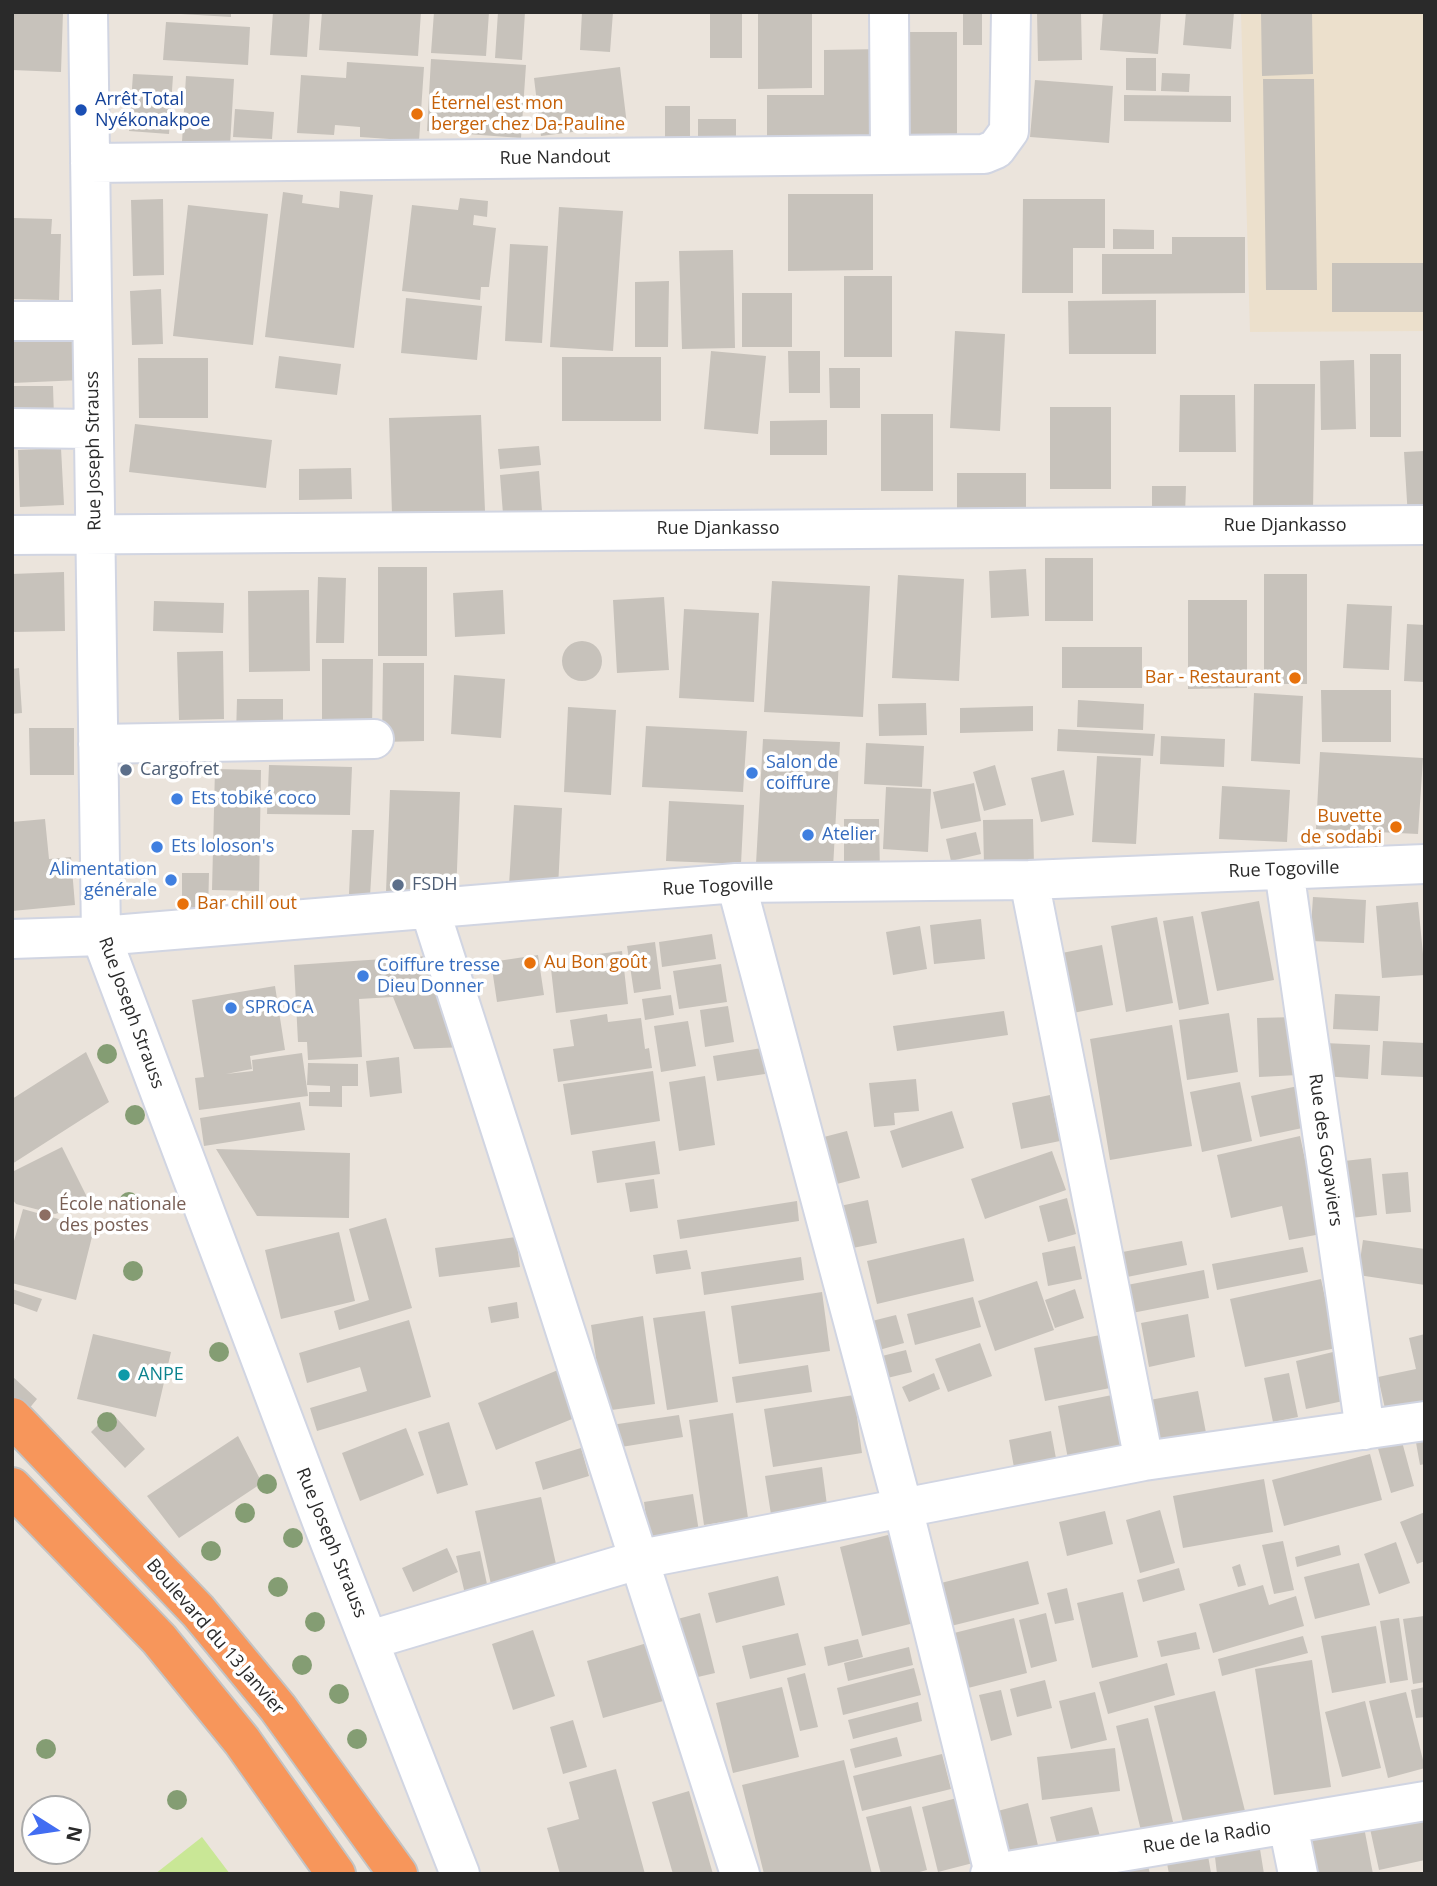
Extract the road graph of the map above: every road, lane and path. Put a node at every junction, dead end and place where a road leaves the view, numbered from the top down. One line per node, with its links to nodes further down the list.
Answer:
1 (88, 12): 5 (street, Rue Joseph Strauss)
2 (889, 12): 4 (street)
3 (1011, 12): 4 (street, Rue Nandout)
4 (890, 154): 5 (street, Rue Nandout)
5 (90, 163): 7 (street, Rue Joseph Strauss)
6 (12, 321): 7 (street)
7 (92, 321): 9 (street, Rue Joseph Strauss)
8 (12, 428): 9 (street)
9 (93, 429): 11 (street, Rue Joseph Strauss)
10 (1425, 526): 11 (street, Rue Djankasso)
11 (95, 533): 12 (street, Rue Djankasso); 14 (street, Rue Joseph Strauss)
12 (12, 535)
13 (374, 739): 14 (street)
14 (98, 744): 20 (street, Rue Joseph Strauss)
15 (1425, 864): 16 (street, Rue Togoville)
16 (1284, 870): 17 (street, Rue Togoville); 24 (street, Rue des Goyaviers)
17 (1029, 880): 18 (street, Rue Togoville); 25 (street)
18 (736, 883): 19 (street, Rue Togoville); 27 (street)
19 (430, 910): 20 (street, Rue Togoville); 28 (street)
20 (101, 936): 21 (street, Rue Togoville); 29 (street, Rue Joseph Strauss)
21 (12, 939)
22 (12, 1418): 34 (highway, Boulevard du 13 Janvier)
23 (1425, 1421): 24 (street)
24 (1365, 1430): 25 (street)
25 (1144, 1461): 27 (street)
26 (12, 1487): 33 (highway)
27 (903, 1507): 28 (street); 32 (street)
28 (641, 1559): 29 (street); 36 (street)
29 (370, 1640): 35 (street, Rue Joseph Strauss)
30 (1425, 1801): 31 (street, Rue de la Radio)
31 (1288, 1825): 32 (street, Rue de la Radio); 37 (street)
32 (992, 1873)
33 (336, 1874)
34 (398, 1874)
35 (460, 1874)
36 (740, 1874)
37 (1298, 1874)

